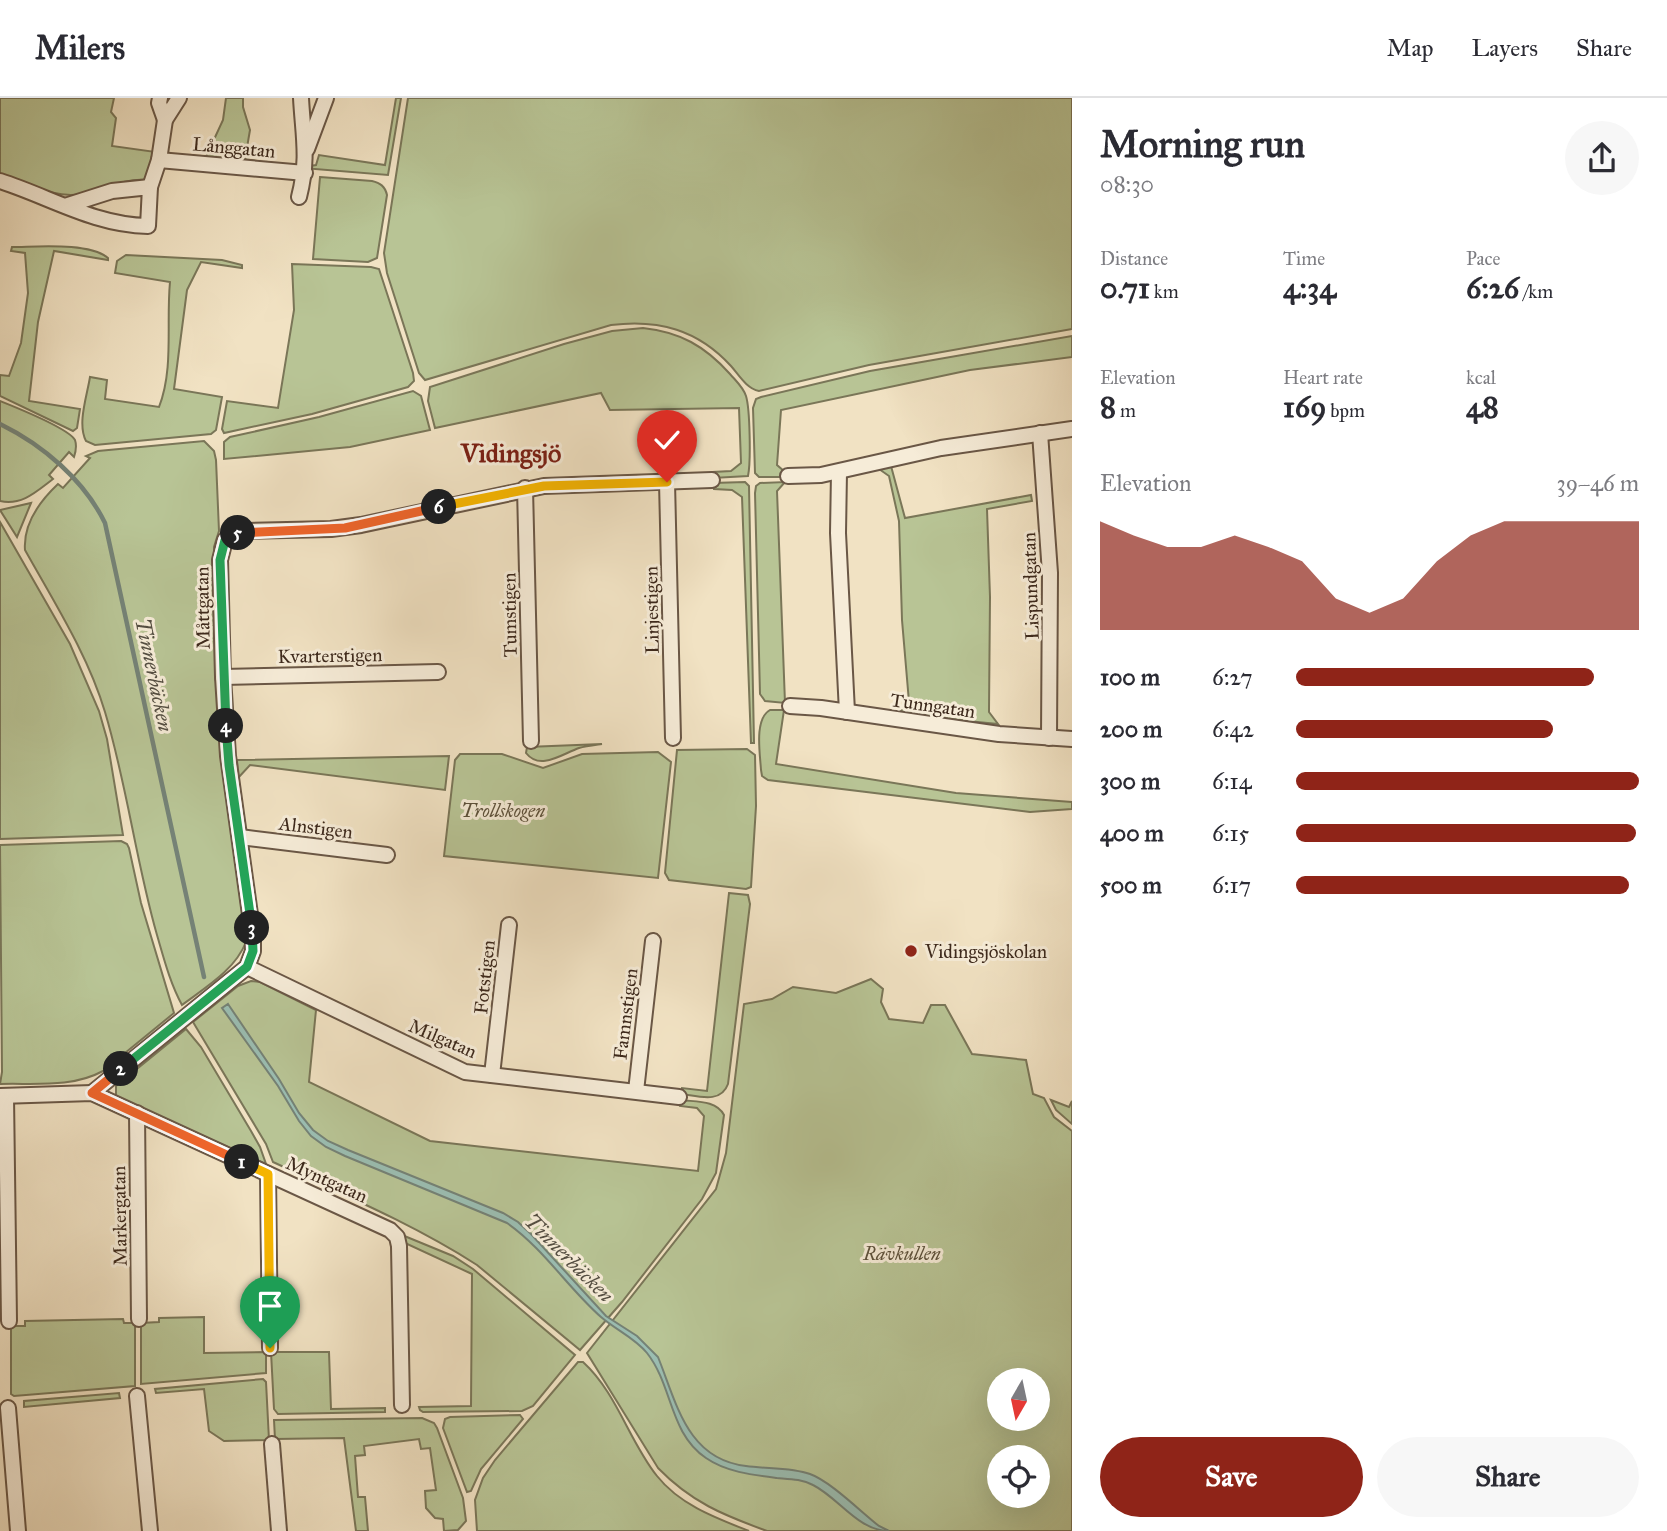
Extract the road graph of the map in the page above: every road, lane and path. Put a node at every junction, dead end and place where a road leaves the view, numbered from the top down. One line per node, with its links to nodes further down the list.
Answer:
1 (160, 98): 5 (street)
2 (179, 98): 5 (street)
3 (300, 98): 6 (street, Långgatan)
4 (326, 98): 6 (street, Långgatan)
5 (165, 120): 7 (street)
6 (306, 152): 8 (street, Långgatan)
7 (159, 160): 8 (street, Långgatan); 10 (street)
8 (305, 173): 11 (street, Långgatan)
9 (0, 181): 12 (street)
10 (150, 187): 12 (street); 12 (street)
11 (299, 197)
12 (65, 206)
13 (1072, 429): 14 (street)
14 (1040, 433): 15 (street); 25 (street, Lispundgatan)
15 (839, 471): 16 (street); 23 (street)
16 (788, 476)
17 (712, 480): 18 (street, Måttgatan)
18 (667, 482): 19 (street, Måttgatan); 24 (street, Linjestigen)
19 (525, 488): 21 (street, Måttgatan); 27 (street, Tumstigen)
20 (438, 672): 21 (street, Kvarterstigen)
21 (223, 677): 28 (street, Måttgatan)
22 (790, 706): 23 (street, Tunngatan)
23 (847, 712): 25 (street, Tunngatan)
24 (673, 738)
25 (1049, 738): 26 (street, Tunngatan)
26 (1072, 739)
27 (531, 741)
28 (240, 837): 29 (street, Alnstigen); 32 (street, Måttgatan)
29 (387, 855)
30 (509, 925): 33 (street, Fotstigen)
31 (653, 941): 34 (street, Famnstigen)
32 (247, 967): 33 (street, Milgatan); 35 (street)
33 (492, 1075): 34 (street, Milgatan)
34 (636, 1091): 37 (street, Milgatan)
35 (92, 1093): 36 (street, Myntgatan); 38 (street, Myntgatan)
36 (3, 1096): 41 (street)
37 (680, 1097)
38 (137, 1114): 39 (street, Myntgatan); 40 (street, Markergatan)
39 (268, 1174): 42 (street); 44 (street, Myntgatan)
40 (139, 1318)
41 (9, 1321)
42 (270, 1348)
43 (137, 1396): 48 (street)
44 (402, 1405)
45 (8, 1408): 47 (street)
46 (272, 1444): 49 (street)
47 (18, 1531)
48 (150, 1531)
49 (279, 1531)

